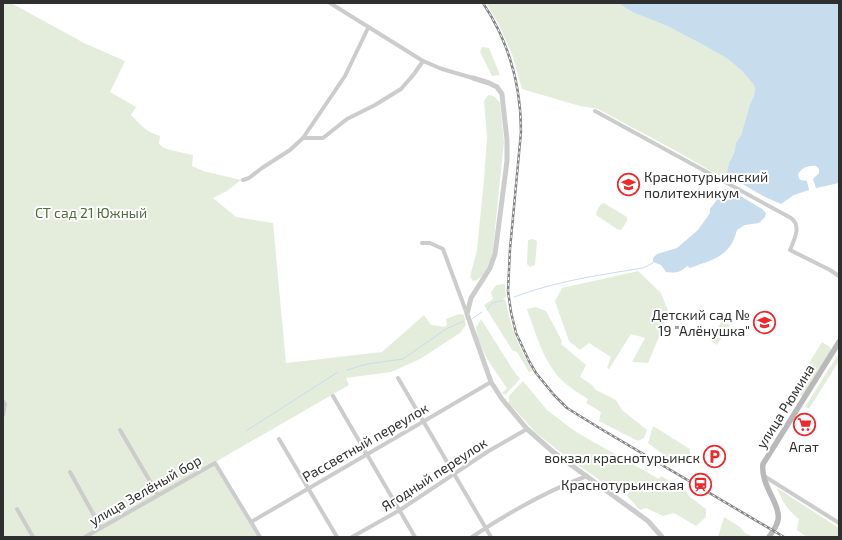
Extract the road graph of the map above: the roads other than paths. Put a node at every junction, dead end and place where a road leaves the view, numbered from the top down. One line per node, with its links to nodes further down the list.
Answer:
1 (330, 3): 2 (street)
2 (368, 28): 3 (street); 6 (street)
3 (423, 61): 4 (street); 6 (street)
4 (473, 78): 10 (street)
5 (595, 111): 9 (street)
6 (303, 138): 7 (street)
7 (243, 180)
8 (422, 243): 10 (street)
9 (839, 276)
10 (467, 314): 13 (street)
11 (839, 342): 25 (main road, улица Рюмина)
12 (398, 378): 17 (street)
13 (491, 382): 17 (street, Рассветный переулок); 18 (street)
14 (333, 396): 21 (street)
15 (3, 402): 16 (street)
16 (3, 415)
17 (423, 421): 21 (street, Рассветный переулок); 23 (street)
18 (527, 429): 23 (street, Ягодный переулок); 24 (street)
19 (120, 430): 27 (street)
20 (279, 439): 26 (street)
21 (367, 454): 26 (street, Рассветный переулок); 29 (street)
22 (70, 472): 32 (street)
23 (453, 473): 29 (street, Ягодный переулок); 33 (street)
24 (587, 476): 33 (street); 42 (street)
25 (763, 476): 31 (street); 43 (main road)
26 (308, 488): 30 (street, Рассветный переулок); 37 (street)
27 (158, 495): 30 (street, улица Зелёный бор); 32 (street, улица Зелёный бор)
28 (17, 509): 34 (street)
29 (400, 510): 38 (street, Ягодный переулок); 39 (street)
30 (251, 522): 36 (street)
31 (839, 523)
32 (102, 528): 35 (street, улица Зелёный бор)
33 (485, 528): 40 (street); 41 (street)
34 (33, 537)
35 (86, 537)
36 (260, 537)
37 (337, 537)
38 (352, 537)
39 (415, 537)
40 (472, 537)
41 (490, 537)
42 (662, 537)
43 (769, 537)

